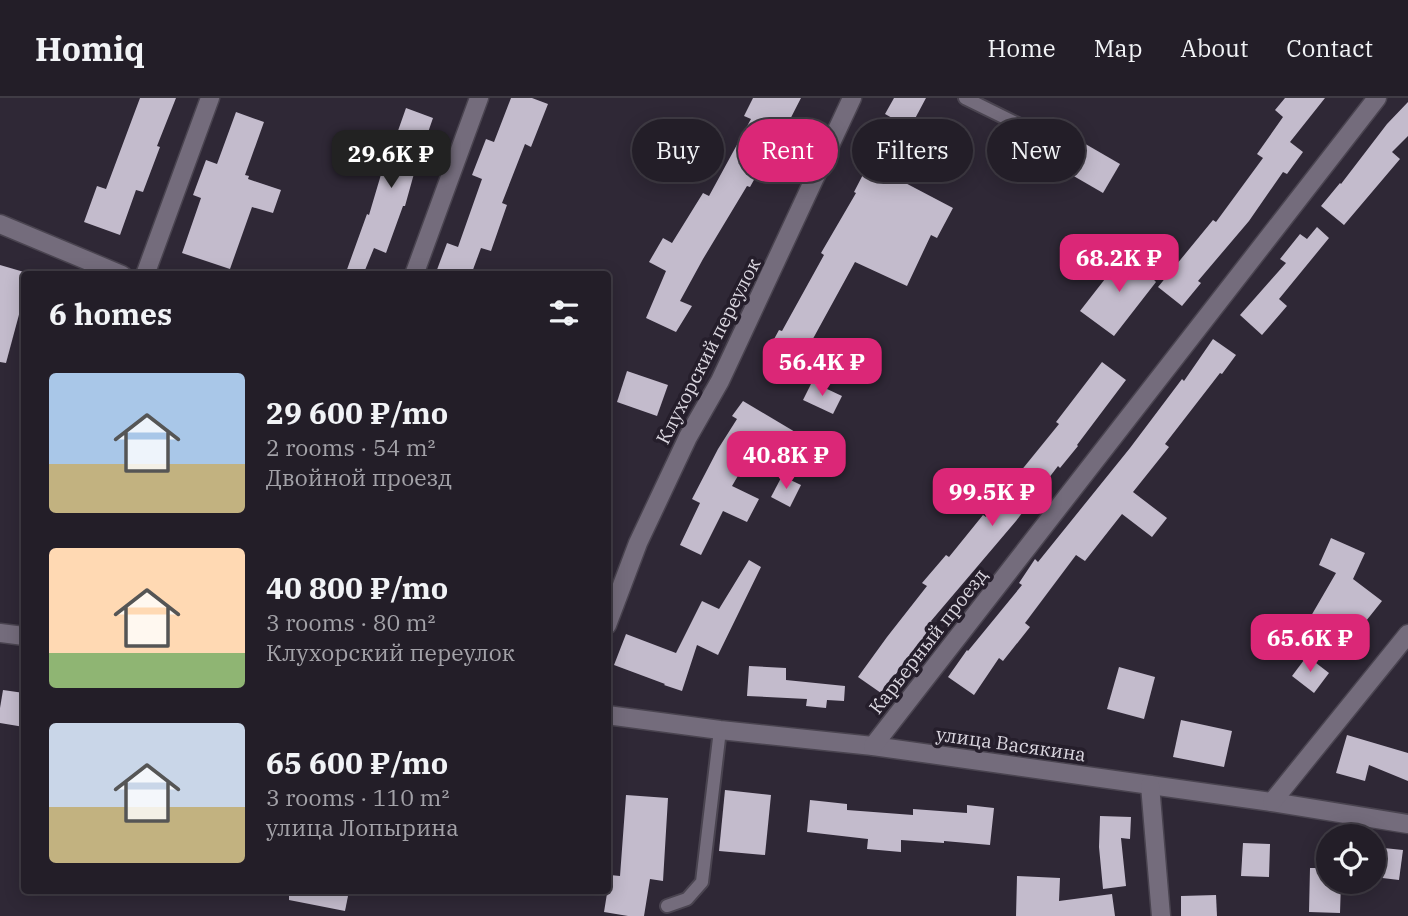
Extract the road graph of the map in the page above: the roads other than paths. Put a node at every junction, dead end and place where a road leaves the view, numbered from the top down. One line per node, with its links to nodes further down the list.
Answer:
1 (209, 98): 9 (street)
2 (479, 98): 10 (street)
3 (852, 98): 11 (street, Клухорский переулок)
4 (965, 98): 6 (lane)
5 (1377, 98): 17 (street, Карьерный проезд)
6 (1008, 119)
7 (0, 224): 8 (street)
8 (112, 271)
9 (146, 271)
10 (415, 271)
11 (611, 615)
12 (0, 633): 14 (street)
13 (1408, 634): 19 (street)
14 (21, 636)
15 (611, 716): 16 (street, улица Васякина)
16 (720, 730): 17 (street, улица Васякина); 21 (lane)
17 (873, 746): 18 (street, улица Васякина)
18 (1150, 785): 19 (street, улица Васякина); 22 (street)
19 (1272, 802): 20 (street, улица Васякина)
20 (1408, 824)
21 (667, 906)
22 (1161, 916)

